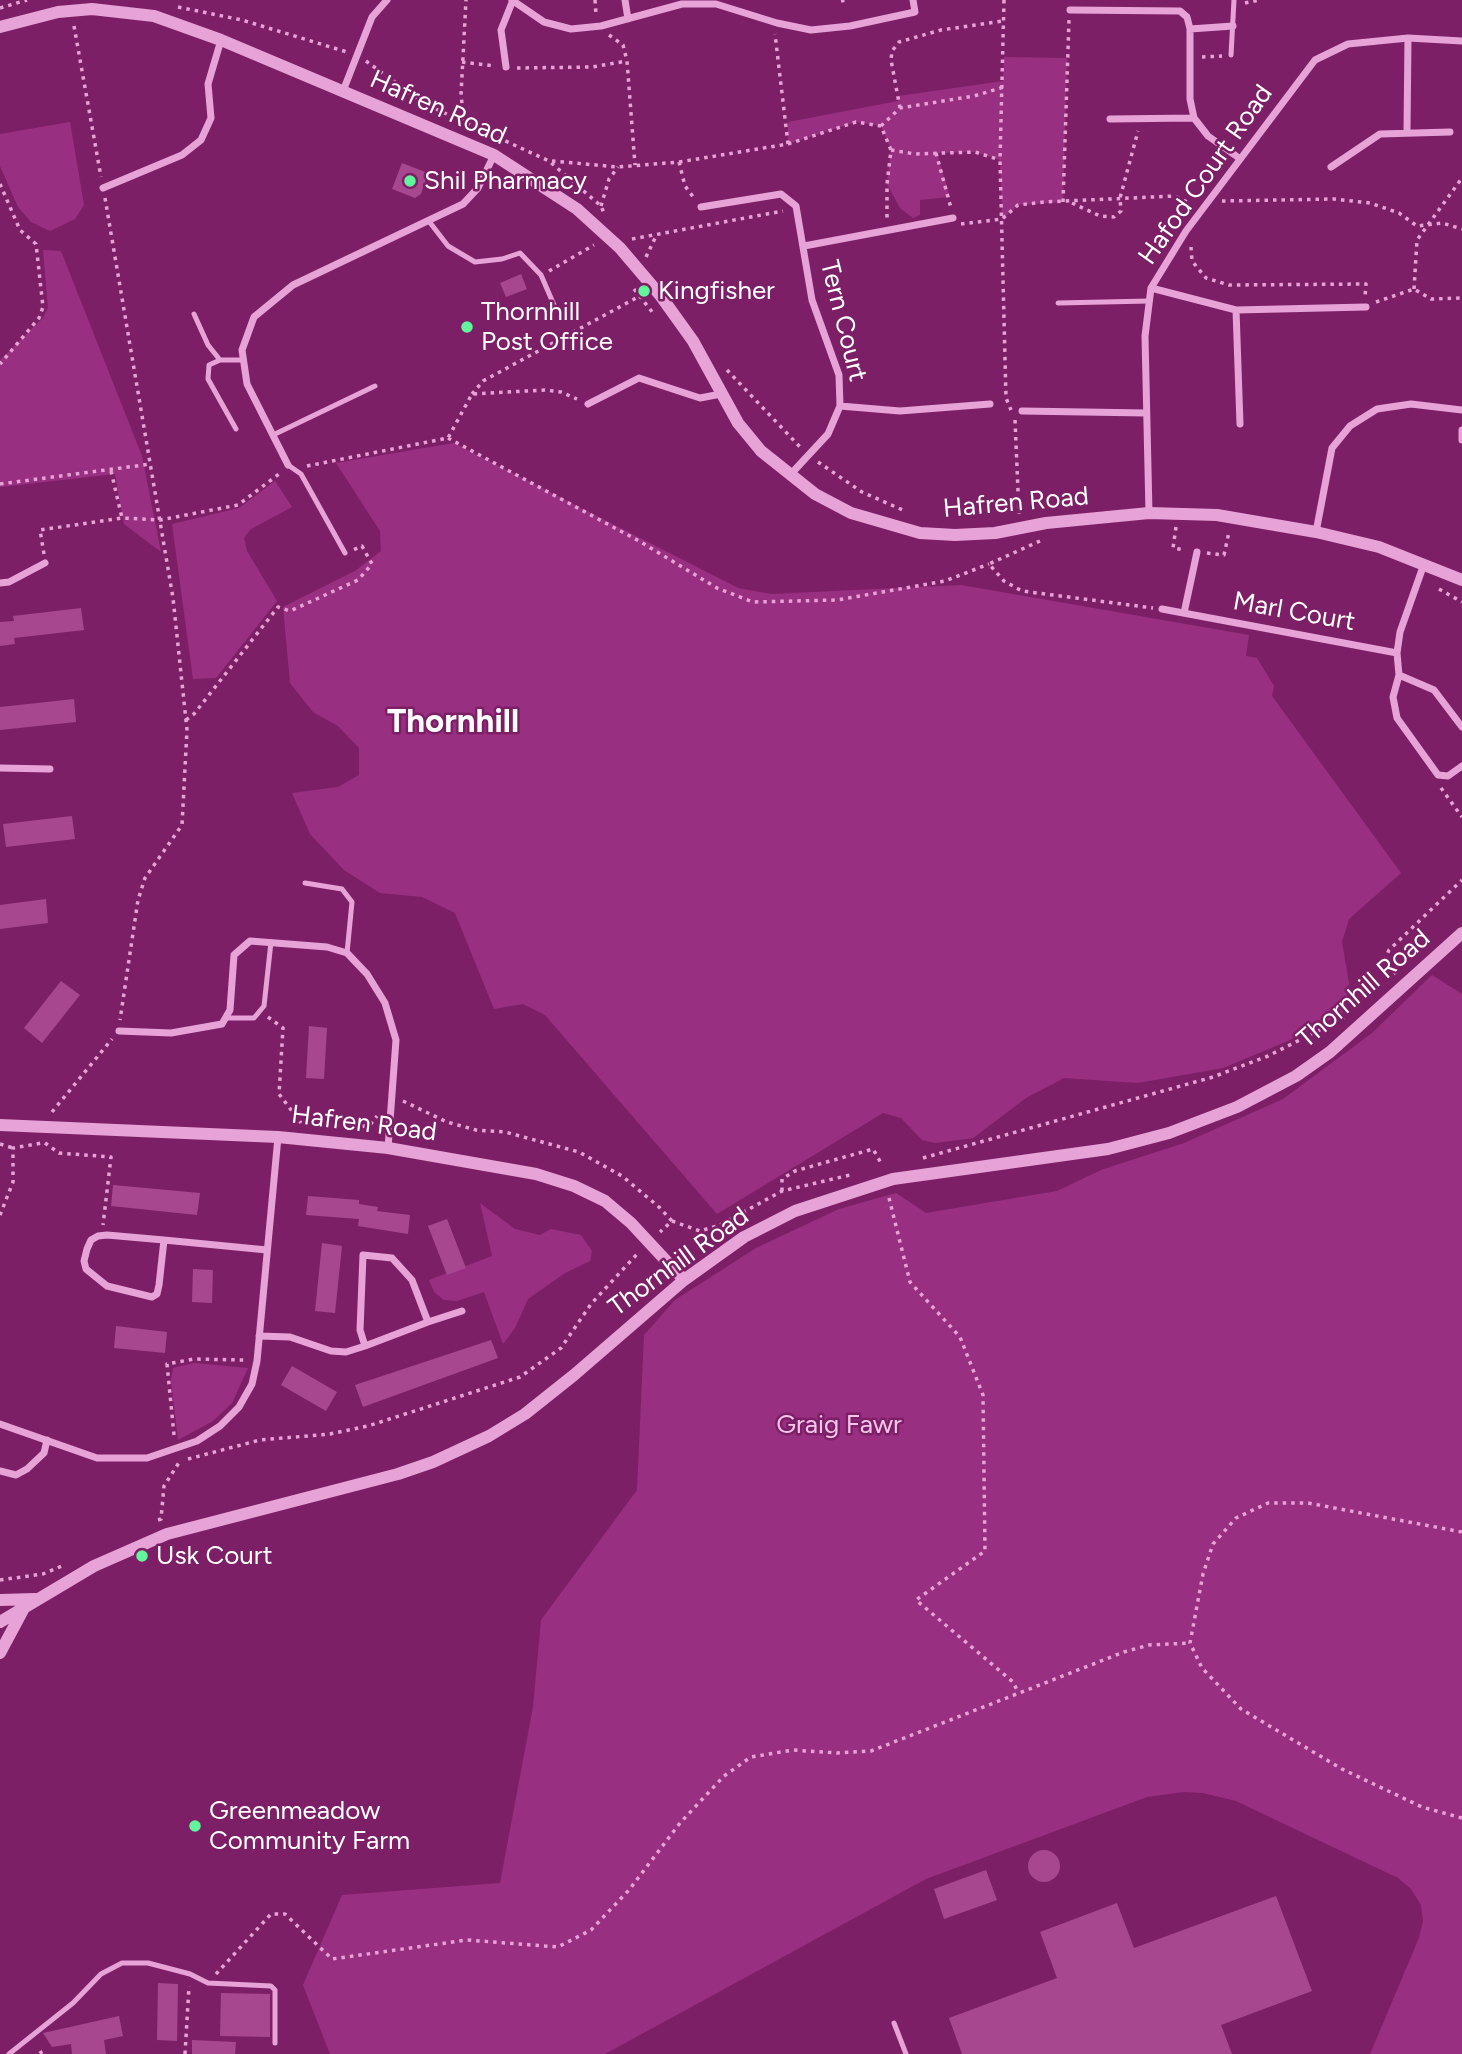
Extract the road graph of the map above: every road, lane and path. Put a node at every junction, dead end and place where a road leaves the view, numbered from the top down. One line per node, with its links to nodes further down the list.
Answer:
1 (27, 0): 11 (path)
2 (387, 0): 24 (street)
3 (466, 0): 28 (path)
4 (512, 0): 17 (street); 29 (street)
5 (595, 0): 17 (path)
6 (625, 0): 14 (street)
7 (913, 0): 16 (street)
8 (1004, 0): 15 (path)
9 (1234, 0): 18 (lane)
10 (167, 6): 24 (path)
11 (0, 8)
12 (1070, 10): 20 (street); 54 (path)
13 (71, 11): 19 (street, Hafren Road); 22 (street, Hafren Road); 52 (path)
14 (628, 19): 16 (street); 17 (street)
15 (1003, 21): 30 (path); 32 (path)
16 (777, 23): 40 (path)
17 (601, 26): 27 (path)
18 (1233, 26): 20 (street); 25 (lane)
19 (0, 27)
20 (1190, 29): 26 (street)
21 (1408, 38): 23 (street, Hafod Court Road); 38 (street); 43 (street, Hafod Court Road)
22 (221, 40): 31 (street, Hafren Road); 52 (street)
23 (1462, 41)
24 (357, 55): 31 (street); 36 (path)
25 (1231, 55): 26 (path)
26 (1190, 58): 34 (street)
27 (627, 61): 29 (path); 47 (path)
28 (462, 62): 29 (path); 36 (path)
29 (506, 67)
30 (1004, 87): 32 (path); 44 (path)
31 (343, 91): 42 (street, Hafren Road)
32 (900, 108): 37 (path)
33 (1139, 118): 34 (street); 35 (street); 55 (path)
34 (1194, 118): 43 (street)
35 (1110, 119)
36 (465, 121): 45 (path)
37 (881, 126): 40 (path); 41 (path)
38 (1407, 131): 39 (street); 49 (street)
39 (1450, 132)
40 (788, 144): 46 (path)
41 (891, 150): 44 (path); 65 (path)
42 (494, 155): 60 (street); 87 (street, Hafren Road)
43 (1239, 158): 53 (street, Hafod Court Road)
44 (1000, 160): 90 (path)
45 (550, 161): 48 (path); 56 (path)
46 (679, 162): 47 (path); 57 (path)
47 (635, 165): 48 (path)
48 (618, 167): 56 (path)
49 (1331, 167)
50 (1462, 178): 62 (path)
51 (0, 184): 84 (path)
52 (103, 188): 102 (path)
53 (1211, 197): 62 (path); 71 (street, Hafod Court Road)
54 (1063, 202)
55 (1071, 203)
56 (601, 206): 58 (path)
57 (701, 207): 61 (street, Tern Court); 63 (path)
58 (605, 215)
59 (953, 218): 65 (street, Tern Court)
60 (428, 220): 69 (lane); 82 (street)
61 (799, 222): 63 (path); 68 (street, Tern Court)
62 (1426, 223): 64 (path); 72 (path)
63 (704, 226): 66 (path)
64 (1462, 229)
65 (887, 231): 68 (street, Tern Court)
66 (657, 234): 66 (path)
67 (597, 243): 69 (path)
68 (804, 246): 91 (street, Tern Court)
69 (541, 275): 76 (lane)
70 (632, 286): 73 (path)
71 (1151, 288): 74 (street, Hafod Court Road); 78 (street)
72 (1414, 289)
73 (638, 297): 80 (path); 86 (path)
74 (1150, 302): 75 (lane); 94 (street, Hafod Court Road)
75 (1058, 303)
76 (554, 305)
77 (1366, 307): 78 (street)
78 (1236, 310): 95 (street)
79 (194, 314): 81 (lane)
80 (654, 315)
81 (220, 360): 82 (lane); 96 (lane)
82 (243, 360): 98 (street)
83 (718, 361): 101 (path)
84 (0, 363)
85 (375, 386): 98 (lane)
86 (472, 394): 88 (path); 99 (path)
87 (721, 394): 88 (street); 105 (street, Hafren Road)
88 (588, 404)
89 (990, 404): 90 (path); 91 (street, Tern Court)
90 (1009, 405): 92 (path); 110 (path)
91 (840, 406): 101 (street, Tern Court)
92 (1022, 411): 94 (street)
93 (1462, 411): 112 (street)
94 (1146, 413): 107 (street, Hafod Court Road)
95 (1240, 424)
96 (236, 429)
97 (1462, 430): 100 (street)
98 (273, 435): 103 (street)
99 (448, 438): 103 (path); 116 (path)
100 (1462, 440)
101 (808, 456): 105 (street, Tern Court); 108 (path)
102 (150, 464): 104 (path); 111 (path)
103 (288, 464): 111 (path); 114 (lane)
104 (111, 471): 106 (path); 109 (path)
105 (790, 475): 107 (street, Hafren Road)
106 (0, 484)
107 (1149, 513): 112 (street, Hafren Road)
108 (916, 515)
109 (122, 518): 111 (path); 115 (path)
110 (1007, 519)
111 (160, 520): 124 (path)
112 (1316, 532): 117 (street, Hafren Road)
113 (1197, 552): 121 (street)
114 (345, 554): 124 (path)
115 (45, 563): 119 (street)
116 (989, 564)
117 (1424, 564): 118 (street, Hafren Road); 122 (street)
118 (1462, 580)
119 (0, 583)
120 (1162, 609): 121 (street, Marl Court)
121 (1184, 613): 122 (street, Marl Court)
122 (1397, 653): 123 (street)
123 (1399, 675): 125 (street); 129 (street)
124 (186, 720): 141 (path)
125 (1462, 726)
126 (1462, 766): 129 (street)
127 (0, 768): 128 (street)
128 (50, 769)
129 (1438, 775): 130 (path)
130 (1462, 817)
131 (1462, 880): 137 (path)
132 (305, 883): 135 (lane)
133 (1462, 933): 159 (street, Thornhill Road)
134 (271, 943): 135 (street); 140 (street); 140 (lane)
135 (346, 953): 148 (street)
136 (1405, 966): 137 (path)
137 (1396, 974): 138 (path)
138 (1387, 982)
139 (1350, 1014): 149 (path)
140 (225, 1018): 141 (street)
141 (118, 1031): 143 (path)
142 (0, 1125): 143 (street, Hafren Road)
143 (45, 1129): 144 (street, Hafren Road); 145 (path)
144 (278, 1137): 148 (street, Hafren Road); 158 (street)
145 (45, 1143): 147 (path); 156 (path)
146 (0, 1144): 147 (path)
147 (13, 1148): 154 (path)
148 (388, 1148): 159 (street, Hafren Road)
149 (917, 1160)
150 (881, 1163): 152 (path)
151 (856, 1174): 152 (path)
152 (782, 1191): 155 (path)
153 (889, 1198): 178 (path)
154 (0, 1215)
155 (672, 1221)
156 (102, 1236): 157 (street); 157 (street)
157 (164, 1241): 158 (street)
158 (267, 1250): 162 (street)
159 (684, 1280): 172 (street, Thornhill Road)
160 (462, 1311): 161 (street)
161 (428, 1322): 163 (street); 163 (street)
162 (259, 1336): 163 (street); 165 (street)
163 (365, 1346)
164 (0, 1424): 165 (street)
165 (47, 1440): 167 (street)
166 (180, 1461): 168 (path)
167 (0, 1471)
168 (149, 1524)
169 (1462, 1532): 176 (path)
170 (68, 1563): 171 (path)
171 (0, 1580)
172 (40, 1598): 173 (street); 174 (street, Thornhill Road)
173 (0, 1600)
174 (26, 1606): 175 (street, Thornhill Road); 177 (street)
175 (0, 1622)
176 (1190, 1643): 178 (path); 179 (path)
177 (0, 1653)
178 (1017, 1692): 181 (path)
179 (1462, 1818)
180 (190, 1974): 181 (lane); 184 (lane); 185 (path)
181 (208, 1983): 183 (lane)
182 (894, 2023): 186 (lane)
183 (275, 2043)
184 (9, 2054)
185 (185, 2054)
186 (906, 2054)

